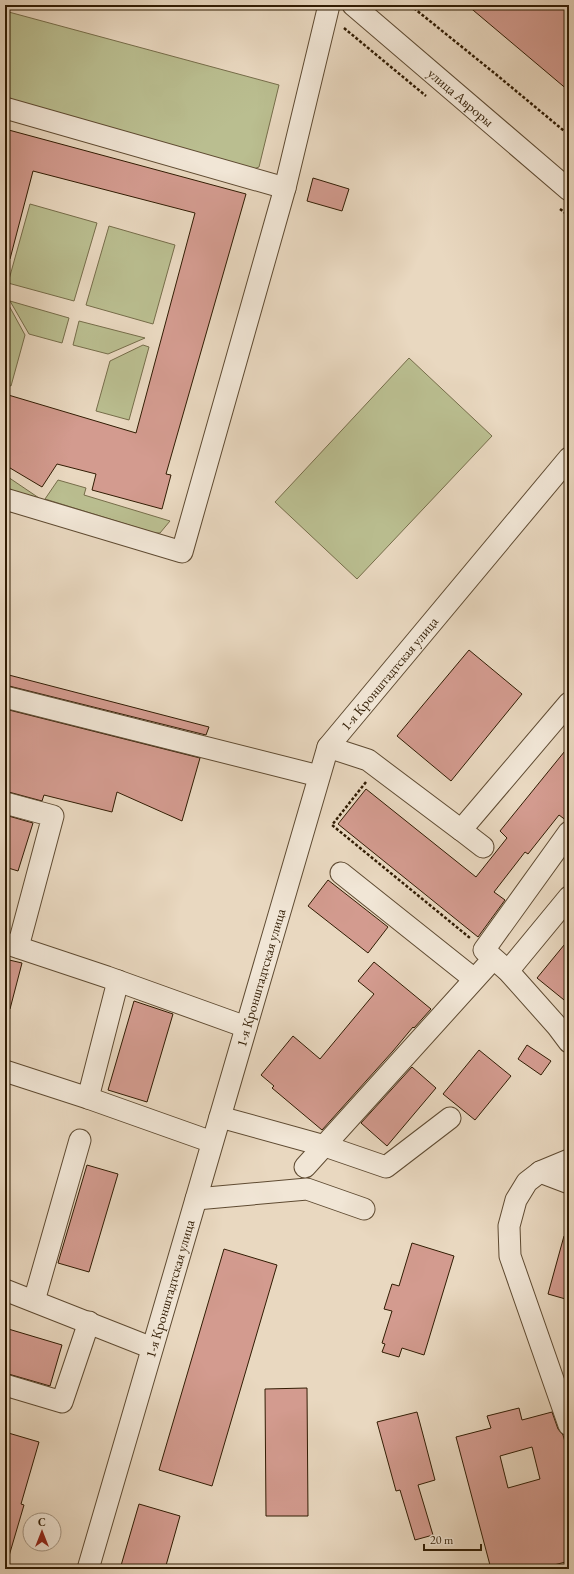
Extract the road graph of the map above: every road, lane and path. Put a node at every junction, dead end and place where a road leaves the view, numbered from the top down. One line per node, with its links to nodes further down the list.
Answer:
1 (329, 5): 6 (street)
2 (410, 5): 5 (path)
3 (359, 7): 7 (street, улица Авроры)
4 (5, 108): 6 (street)
5 (569, 135)
6 (286, 188): 9 (street)
7 (569, 190)
8 (569, 458): 12 (street, 1-я Кронштадтская улица)
9 (5, 499)
10 (5, 697): 14 (street)
11 (569, 703): 16 (street)
12 (328, 747): 13 (street); 14 (street, 1-я Кронштадтская улица)
13 (378, 767): 16 (street); 22 (path)
14 (319, 776): 25 (street, 1-я Кронштадтская улица)
15 (5, 803): 21 (street)
16 (461, 830): 18 (street)
17 (569, 832): 22 (street)
18 (482, 847)
19 (341, 873): 23 (street)
20 (569, 897): 22 (street)
21 (12, 945): 24 (street)
22 (495, 960): 23 (street); 26 (street)
23 (474, 979): 33 (street)
24 (118, 981): 25 (street); 28 (street)
25 (246, 1027): 29 (street, 1-я Кронштадтская улица)
26 (568, 1037)
27 (5, 1071): 28 (street)
28 (88, 1098): 32 (street)
29 (220, 1117): 32 (street, 1-я Кронштадтская улица); 33 (street)
30 (450, 1118): 33 (street)
31 (80, 1140): 41 (street)
32 (212, 1142): 38 (street, 1-я Кронштадтская улица)
33 (325, 1146): 35 (street)
34 (569, 1160): 36 (street)
35 (306, 1167)
36 (540, 1172): 37 (street); 45 (street)
37 (569, 1183)
38 (196, 1199): 39 (street); 43 (street, 1-я Кронштадтская улица)
39 (364, 1209)
40 (5, 1290): 41 (street)
41 (34, 1301): 42 (street)
42 (89, 1322): 43 (street); 44 (street)
43 (152, 1348): 46 (street, 1-я Кронштадтская улица)
44 (5, 1385)
45 (569, 1425)
46 (88, 1569)

